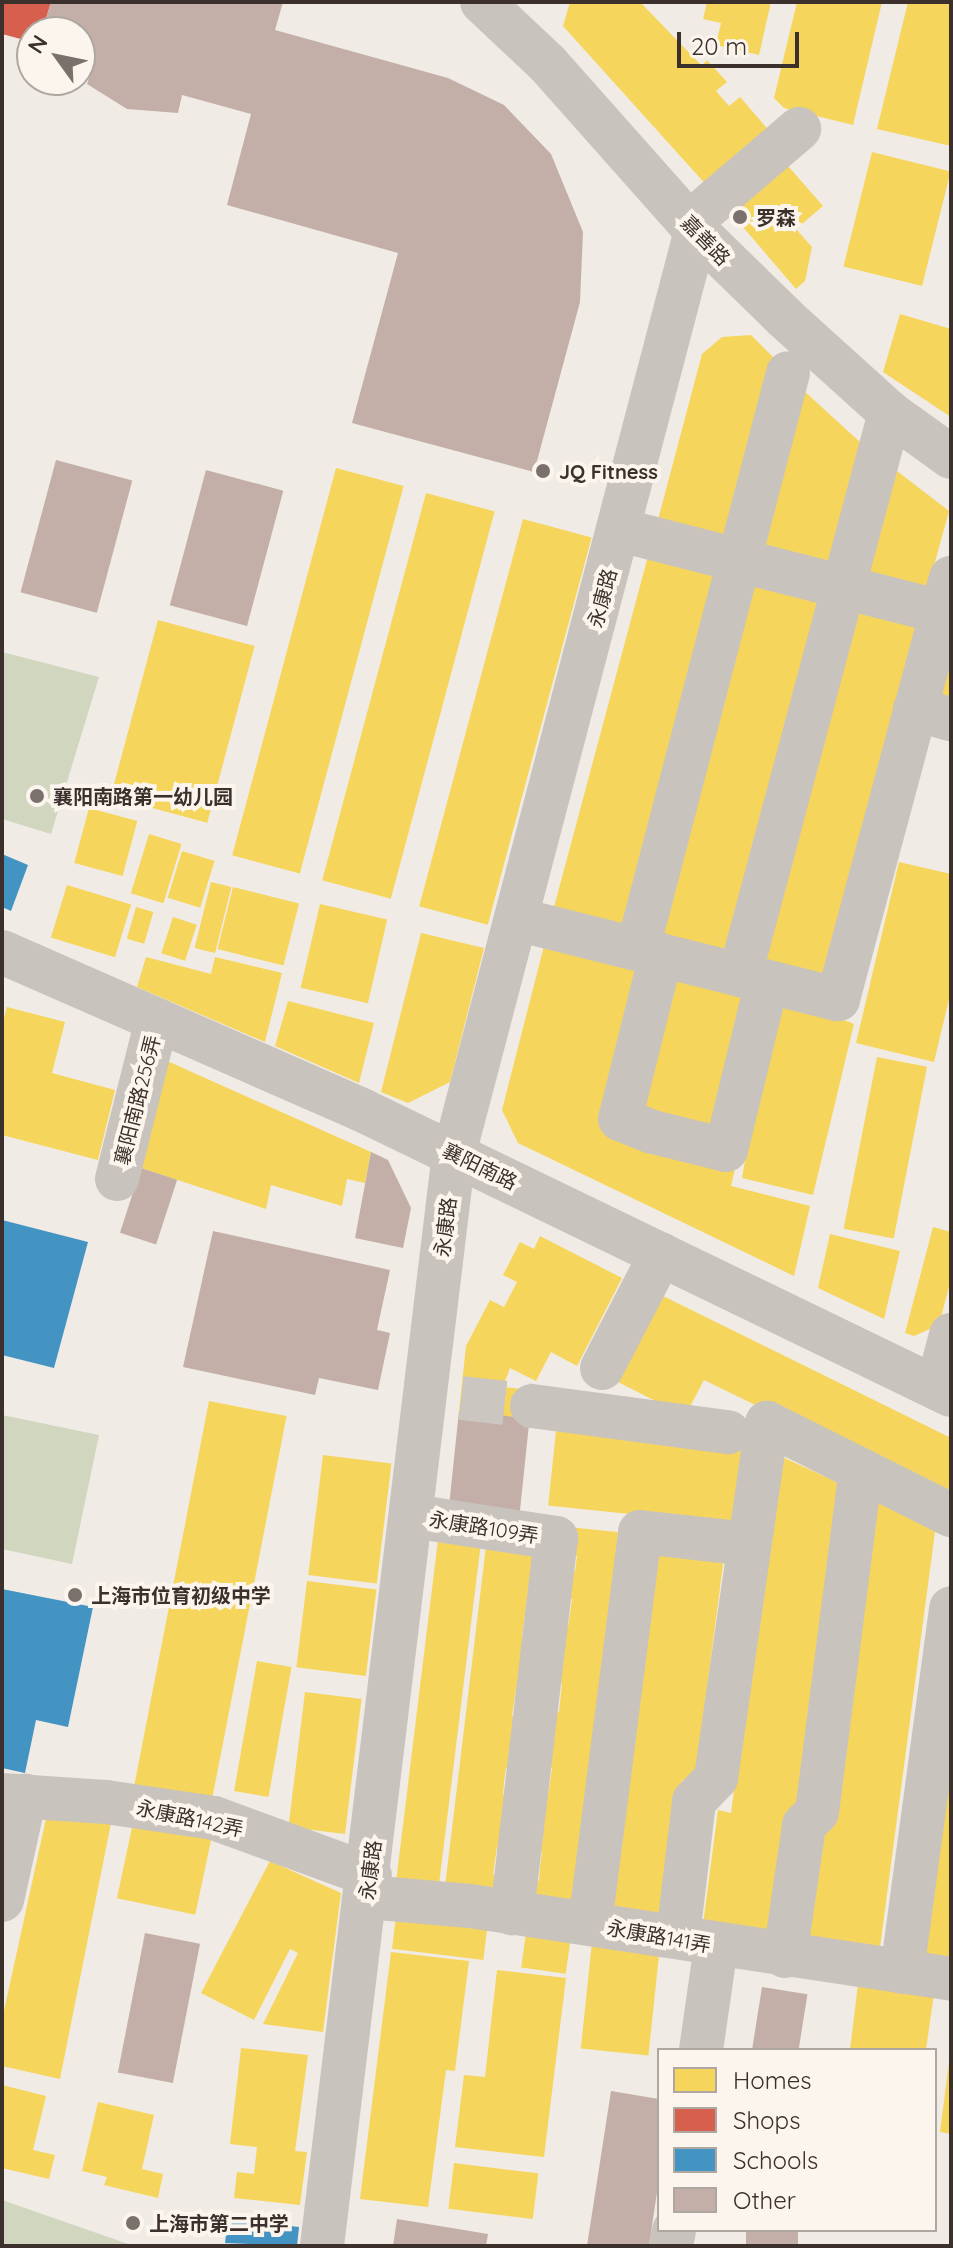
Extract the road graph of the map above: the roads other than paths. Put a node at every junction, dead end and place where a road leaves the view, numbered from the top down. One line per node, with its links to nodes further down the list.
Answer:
1 (482, 2): 3 (street, 嘉善路)
2 (799, 129): 3 (street)
3 (692, 227): 5 (street, 嘉善路); 7 (street, 永康路)
4 (788, 373): 8 (street)
5 (890, 413): 6 (street, 嘉善路); 9 (street)
6 (951, 457)
7 (620, 530): 8 (street); 12 (street, 永康路)
8 (738, 560): 9 (street); 14 (street)
9 (842, 587): 10 (street); 15 (street)
10 (946, 595): 11 (street)
11 (933, 714): 15 (street)
12 (516, 919): 14 (street); 17 (street, 永康路)
13 (2, 952): 16 (street, 襄阳南路)
14 (650, 952): 15 (street); 15 (street)
15 (754, 978)
16 (157, 1020): 17 (street, 襄阳南路); 18 (street, 襄阳南路256弄)
17 (454, 1154): 19 (street, 襄阳南路); 27 (street, 永康路)
18 (117, 1179)
19 (661, 1254): 21 (street); 22 (street, 襄阳南路)
20 (951, 1335): 22 (street)
21 (602, 1368)
22 (944, 1391)
23 (532, 1406): 24 (street)
24 (728, 1432)
25 (861, 1470): 26 (street); 28 (street); 36 (street)
26 (951, 1515)
27 (412, 1516): 31 (street, 永康路); 33 (street, 永康路109弄)
28 (749, 1544): 34 (street); 35 (street)
29 (951, 1608): 37 (street)
30 (14, 1795): 31 (street, 永康路142弄); 32 (street)
31 (369, 1886): 33 (street, 永康路141弄); 40 (street, 永康路)
32 (2, 1900)
33 (512, 1913): 34 (street, 永康路141弄)
34 (590, 1924): 35 (street, 永康路141弄)
35 (697, 1941): 36 (street, 永康路141弄); 39 (street)
36 (785, 1956): 37 (street, 永康路141弄)
37 (902, 1972): 38 (street, 永康路141弄)
38 (951, 1979)
39 (701, 2048)
40 (322, 2246)

